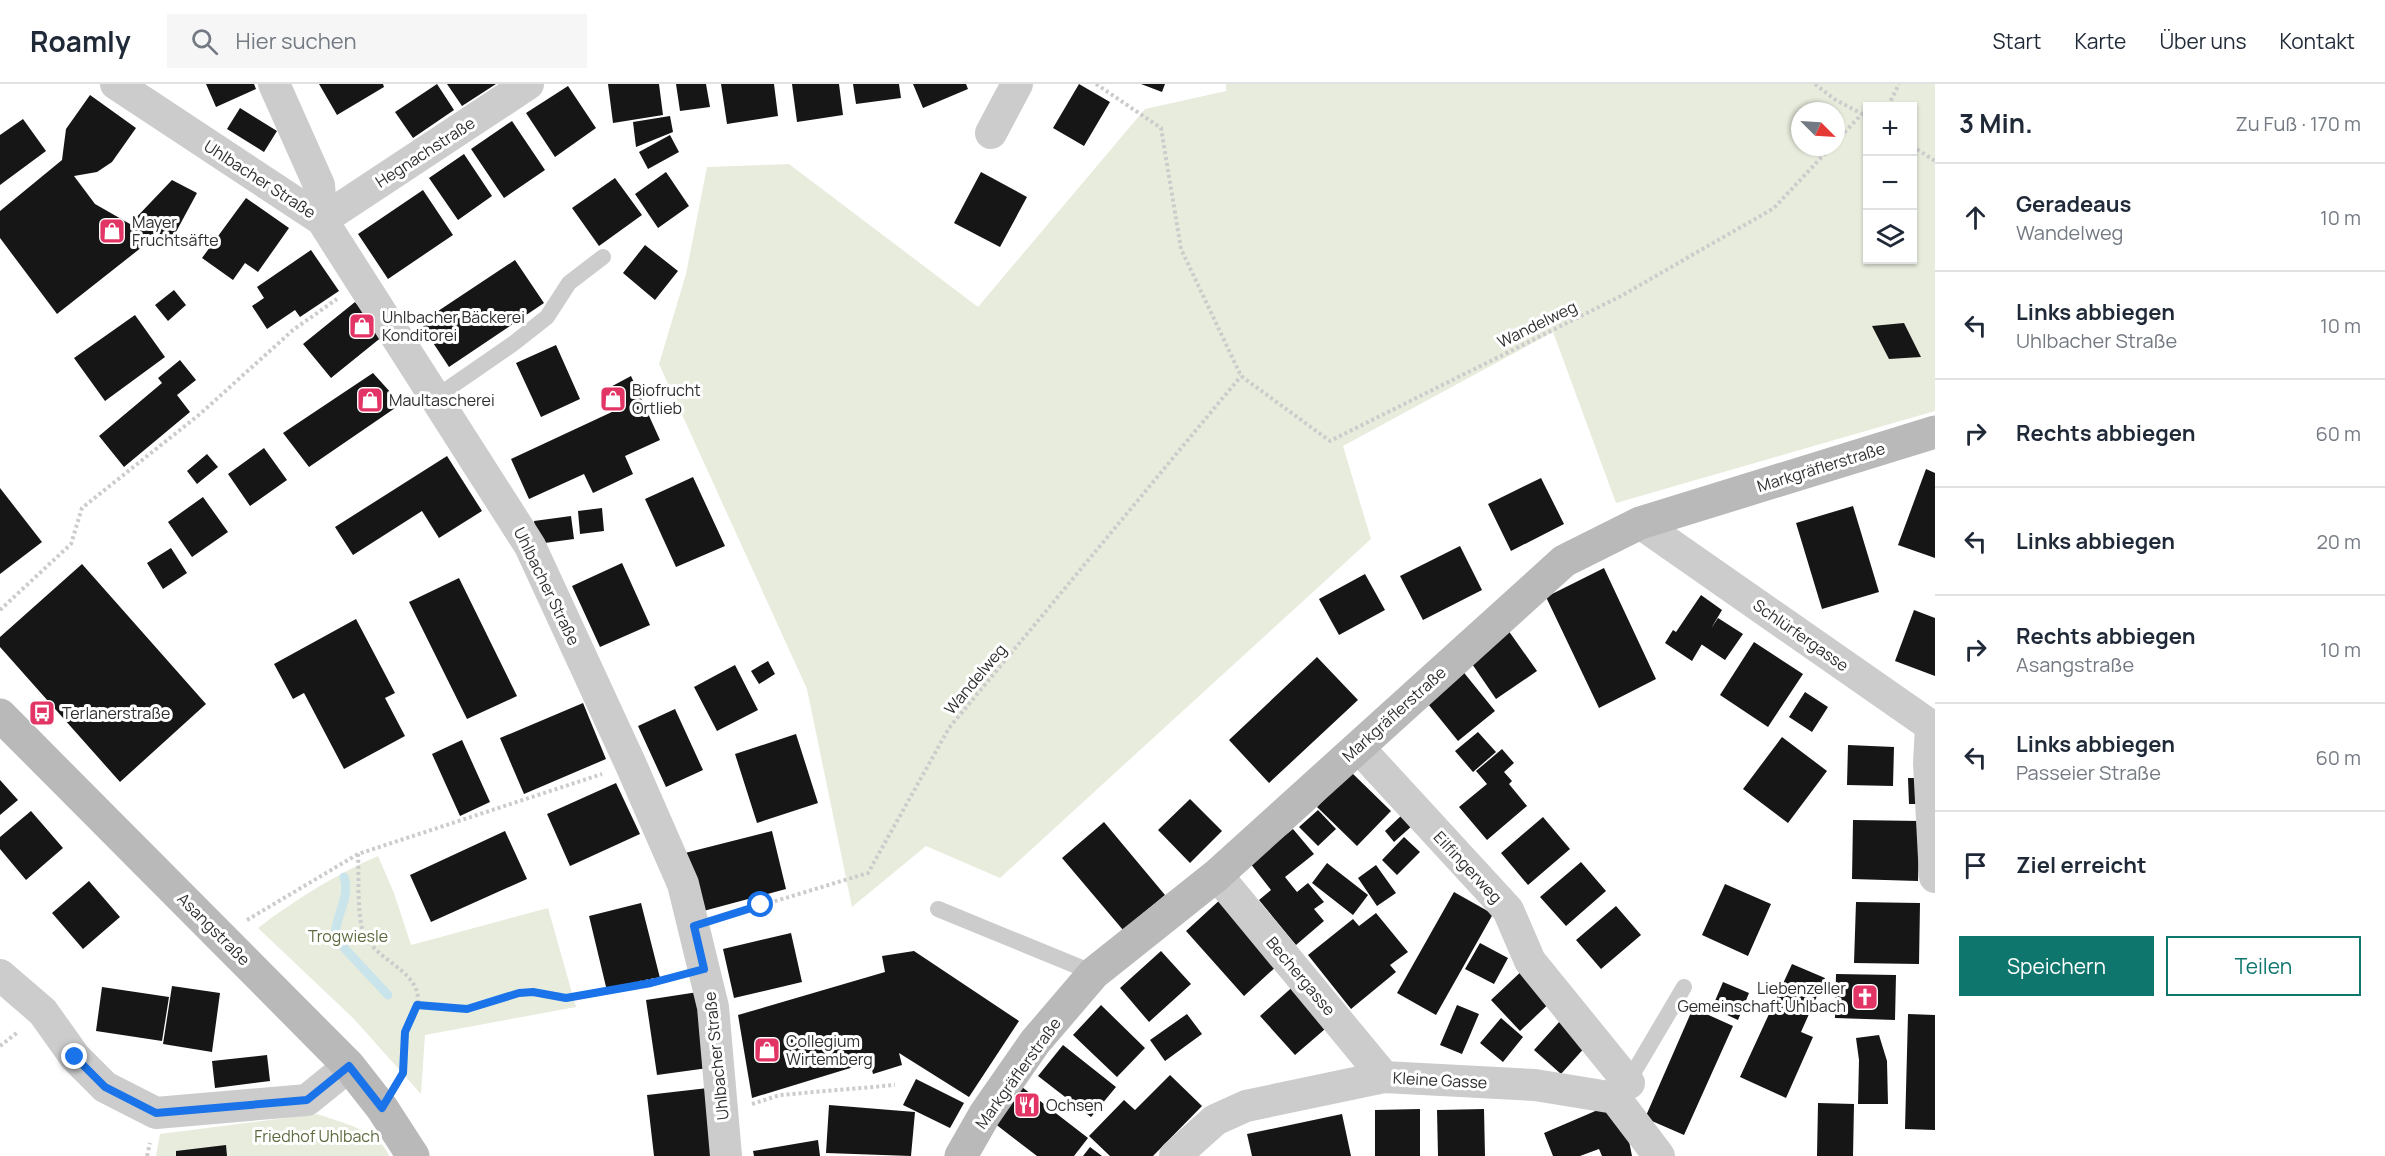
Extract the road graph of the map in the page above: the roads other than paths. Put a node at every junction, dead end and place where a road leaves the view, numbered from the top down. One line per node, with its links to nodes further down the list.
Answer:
1 (116, 84): 6 (street, Uhlbacher Straße)
2 (274, 84): 6 (street)
3 (528, 84): 6 (street, Hegnachstraße)
4 (1017, 84): 5 (street)
5 (991, 133)
6 (322, 220): 8 (street, Uhlbacher Straße)
7 (603, 257): 8 (lane)
8 (436, 397): 24 (street, Uhlbacher Straße)
9 (1935, 432): 10 (street, Markgräflerstraße)
10 (1640, 522): 12 (street, Markgräflerstraße); 13 (street, Schlürfergasse)
11 (0, 715): 20 (street, Asangstraße)
12 (1358, 747): 14 (street, Markgräflerstraße); 22 (street, Eilfingerweg)
13 (1932, 764): 15 (street, Schlürfergasse)
14 (1217, 875): 17 (street, Markgräflerstraße); 21 (street, Bechergasse)
15 (1935, 877)
16 (938, 909): 17 (lane)
17 (1094, 973): 25 (street, Markgräflerstraße)
18 (0, 975): 20 (street)
19 (1684, 987): 22 (lane)
20 (349, 1066): 23 (street, Asangstraße)
21 (1383, 1077): 22 (street, Kleine Gasse); 26 (street, Kleine Gasse)
22 (1622, 1091): 27 (street)
23 (413, 1156)
24 (726, 1156)
25 (961, 1156)
26 (1175, 1156)
27 (1659, 1156)

